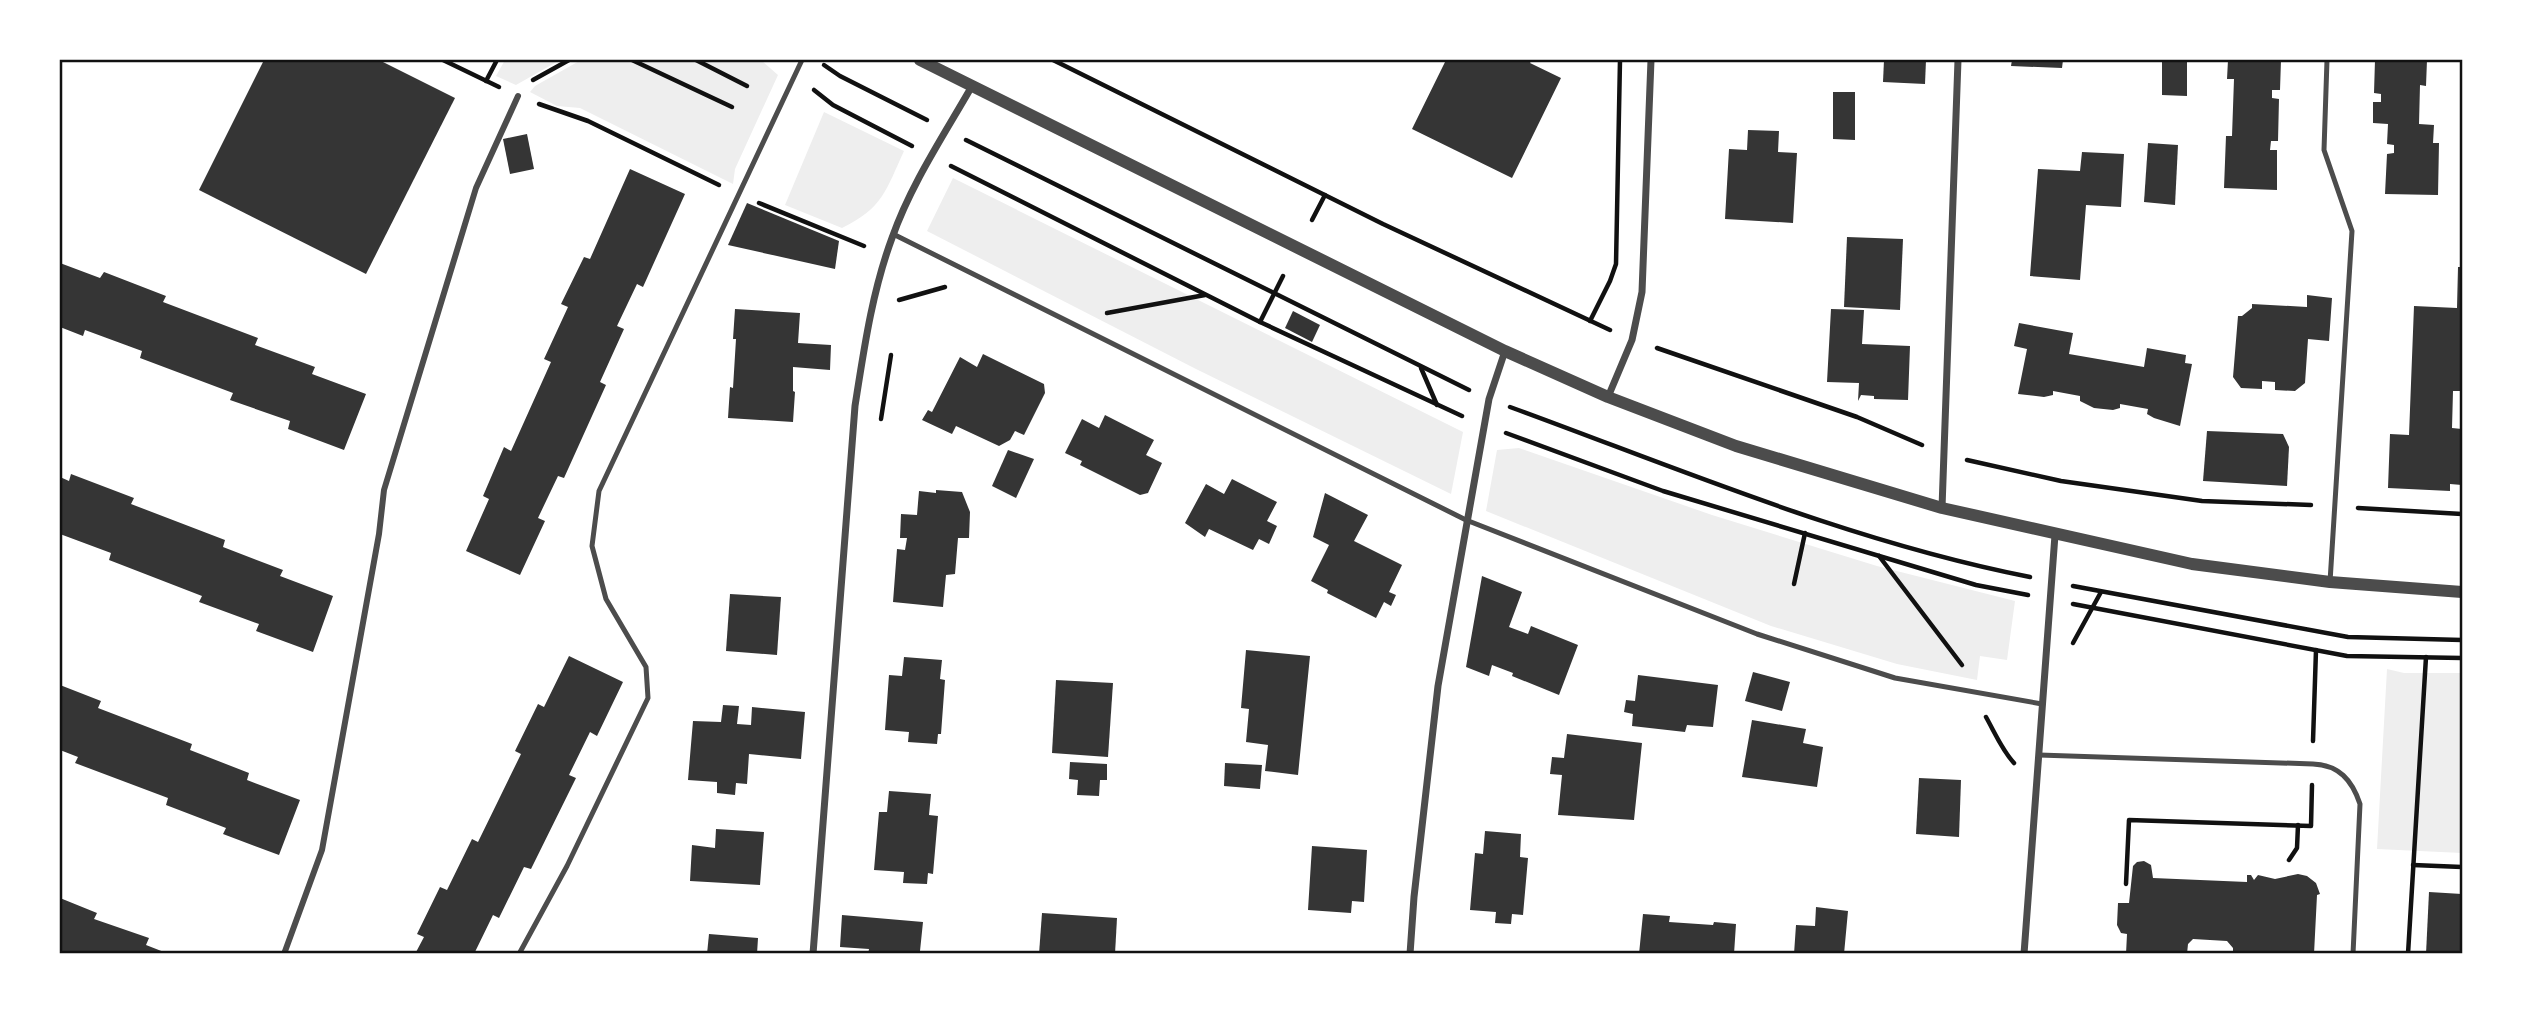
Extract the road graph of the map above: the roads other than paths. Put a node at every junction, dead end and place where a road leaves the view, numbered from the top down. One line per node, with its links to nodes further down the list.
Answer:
1 (802, 60): 19 (lane)
2 (1651, 60): 10 (street)
3 (1958, 60): 11 (street)
4 (2327, 60): 14 (lane)
5 (925, 61): 6 (street)
6 (972, 86): 8 (street); 9 (street)
7 (518, 96): 18 (street)
8 (893, 234): 12 (lane); 20 (street)
9 (1506, 351): 10 (street); 12 (street)
10 (1608, 397): 11 (street)
11 (1942, 508): 13 (street)
12 (1466, 520): 16 (lane); 21 (street)
13 (2055, 534): 14 (street); 16 (street)
14 (2330, 582): 15 (street)
15 (2462, 592)
16 (2042, 704): 17 (street)
17 (2039, 755): 22 (street); 23 (lane)
18 (284, 954)
19 (519, 954)
20 (813, 954)
21 (1410, 954)
22 (2024, 954)
23 (2353, 954)

